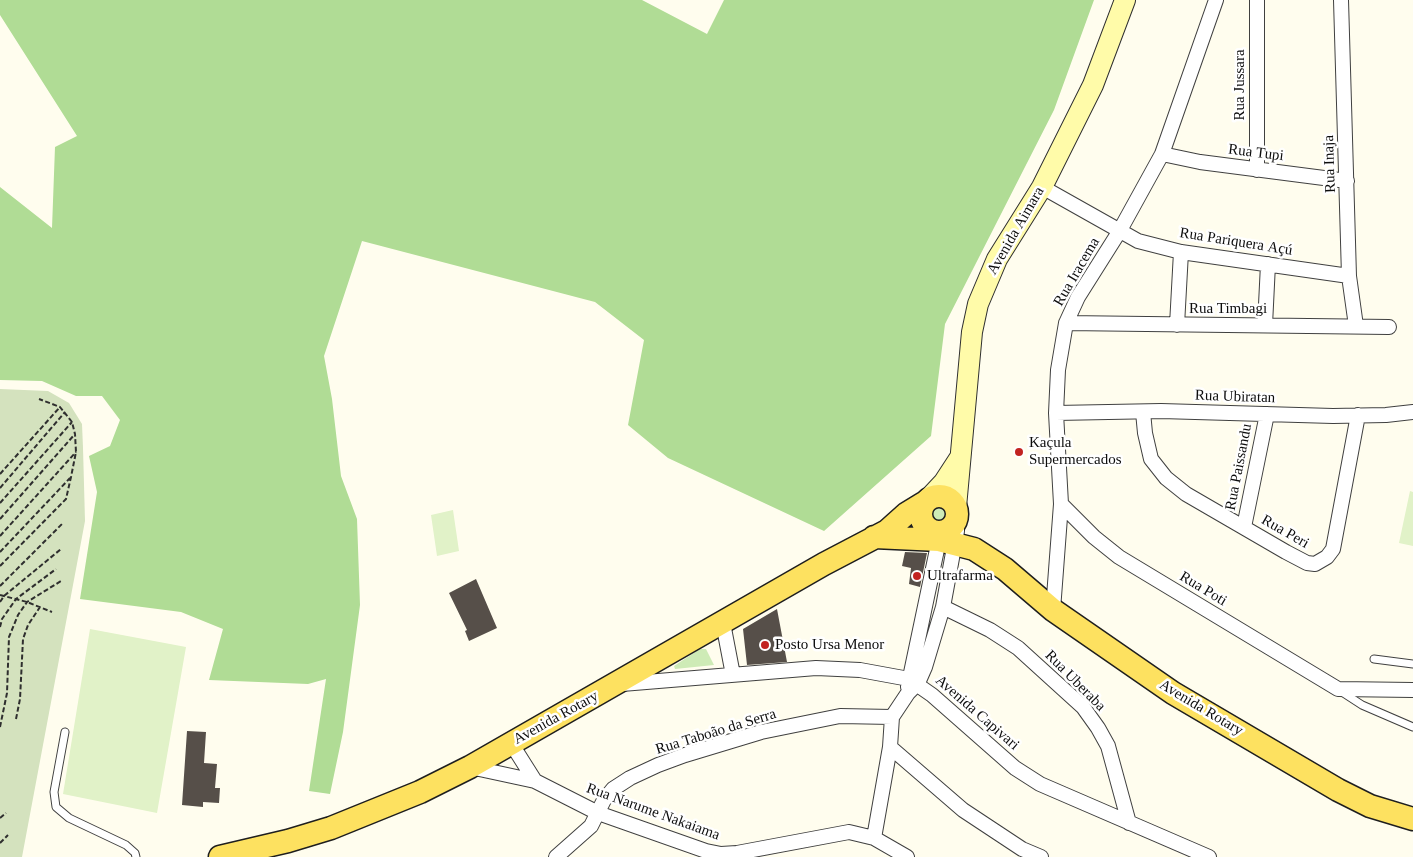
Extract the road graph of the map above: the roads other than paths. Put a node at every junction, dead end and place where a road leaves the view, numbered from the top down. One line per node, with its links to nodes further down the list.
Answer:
1 (1125, 0): 8 (main road, Avenida Aimara)
2 (1216, 0): 5 (street, Rua Iracema)
3 (1257, 0): 6 (street, Rua Jussara)
4 (1341, 0): 7 (street, Rua Inaja)
5 (1162, 154): 6 (street, Rua Tupi); 9 (street, Rua Iracema)
6 (1257, 170): 7 (street, Rua Tupi)
7 (1347, 181): 12 (street, Rua Inaja)
8 (1042, 187): 9 (street, Rua Pariquera Açú); 23 (main road, Avenida Aimara)
9 (1120, 232): 10 (street, Rua Pariquera Açú); 13 (street, Rua Iracema)
10 (1181, 252): 11 (street, Rua Pariquera Açú); 14 (street)
11 (1268, 264): 12 (street, Rua Pariquera Açú); 15 (street)
12 (1349, 276): 16 (street, Rua Inaja)
13 (1066, 323): 14 (street, Rua Timbagi); 20 (street, Rua Iracema)
14 (1176, 325): 15 (street, Rua Timbagi)
15 (1265, 325): 16 (street, Rua Timbagi)
16 (1356, 326): 17 (street, Rua Timbagi)
17 (1389, 327)
18 (1143, 412): 20 (street, Rua Ubiratan); 21 (street, Rua Ubiratan); 27 (street, Rua Peri)
19 (1413, 412): 22 (street, Rua Ubiratan)
20 (1056, 413): 25 (street, Rua Iracema)
21 (1267, 414): 22 (street, Rua Ubiratan); 27 (street, Rua Paissandu)
22 (1358, 415): 27 (street, Rua Peri)
23 (962, 453): 24 (main road); 26 (main road, Avenida Aimara)
24 (927, 501): 26 (main road); 26 (main road); 28 (main road, Avenida Rotary)
25 (1061, 504): 32 (street, Rua Iracema); 39 (street, Rua Poti)
26 (956, 513): 29 (street); 30 (main road, Avenida Rotary)
27 (1244, 527)
28 (874, 536): 29 (main road, Avenida Rotary); 33 (main road, Avenida Rotary)
29 (947, 542): 30 (main road, Avenida Rotary); 31 (street); 38 (street)
30 (1005, 569): 32 (main road, Avenida Rotary)
31 (943, 607): 38 (street); 50 (street, Rua Uberaba)
32 (1053, 610): 49 (main road, Avenida Rotary)
33 (723, 624): 36 (street); 37 (main road, Avenida Rotary)
34 (1374, 659): 35 (lane)
35 (1413, 664)
36 (733, 674): 37 (street); 38 (street)
37 (617, 684): 44 (main road, Avenida Rotary)
38 (912, 685): 41 (street); 50 (street, Avenida Capivari)
39 (1338, 689): 40 (street); 42 (lane)
40 (1413, 690)
41 (892, 717): 45 (street); 48 (street, Rua Taboão da Serra)
42 (1413, 727)
43 (65, 732): 55 (lane)
44 (511, 743): 46 (main road, Avenida Rotary); 47 (street)
45 (890, 747): 51 (street); 58 (street)
46 (470, 767): 47 (street, Rua Narume Nakaiama); 52 (main road, Avenida Rotary)
47 (535, 781): 48 (street, Rua Narume Nakaiama)
48 (598, 813): 53 (street, Rua Narume Nakaiama); 56 (street, Rua Taboão da Serra)
49 (1413, 819)
50 (1129, 823): 59 (street, Avenida Capivari)
51 (874, 838): 53 (street, Rua Narume Nakaiama); 57 (street, Rua Narume Nakaiama)
52 (267, 851): 54 (main road, Avenida Rotary)
53 (719, 855)
54 (231, 856)
55 (136, 857)
56 (556, 857)
57 (907, 857)
58 (1041, 857)
59 (1209, 857)

